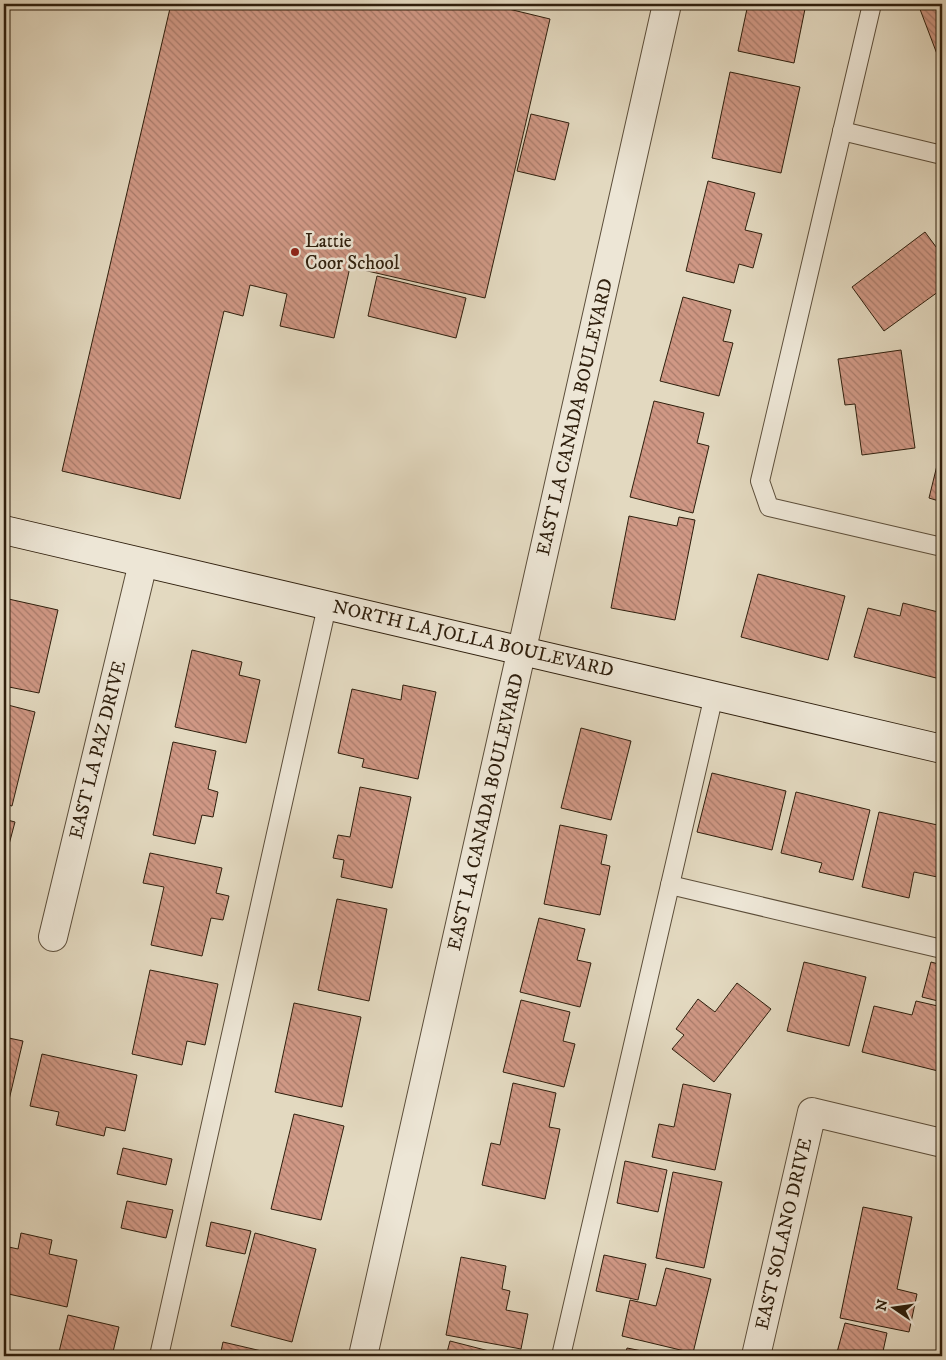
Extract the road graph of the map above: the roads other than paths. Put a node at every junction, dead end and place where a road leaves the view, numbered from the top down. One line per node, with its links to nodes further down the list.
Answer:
1 (667, 4): 9 (street, EAST LA CANADA BOULEVARD)
2 (872, 4): 3 (lane)
3 (842, 131): 4 (lane); 6 (lane)
4 (942, 155)
5 (4, 530): 7 (street, NORTH LA JOLLA BOULEVARD)
6 (942, 547)
7 (143, 563): 8 (street, NORTH LA JOLLA BOULEVARD); 13 (street, EAST LA PAZ DRIVE)
8 (327, 606): 9 (street, NORTH LA JOLLA BOULEVARD); 16 (lane)
9 (522, 650): 10 (street, NORTH LA JOLLA BOULEVARD); 17 (street, EAST LA CANADA BOULEVARD)
10 (714, 695): 11 (street, NORTH LA JOLLA BOULEVARD); 12 (lane)
11 (942, 749)
12 (670, 885): 14 (lane); 18 (lane)
13 (53, 937)
14 (942, 949)
15 (942, 1143): 19 (street, EAST SOLANO DRIVE)
16 (159, 1356)
17 (363, 1356)
18 (561, 1356)
19 (756, 1356)

